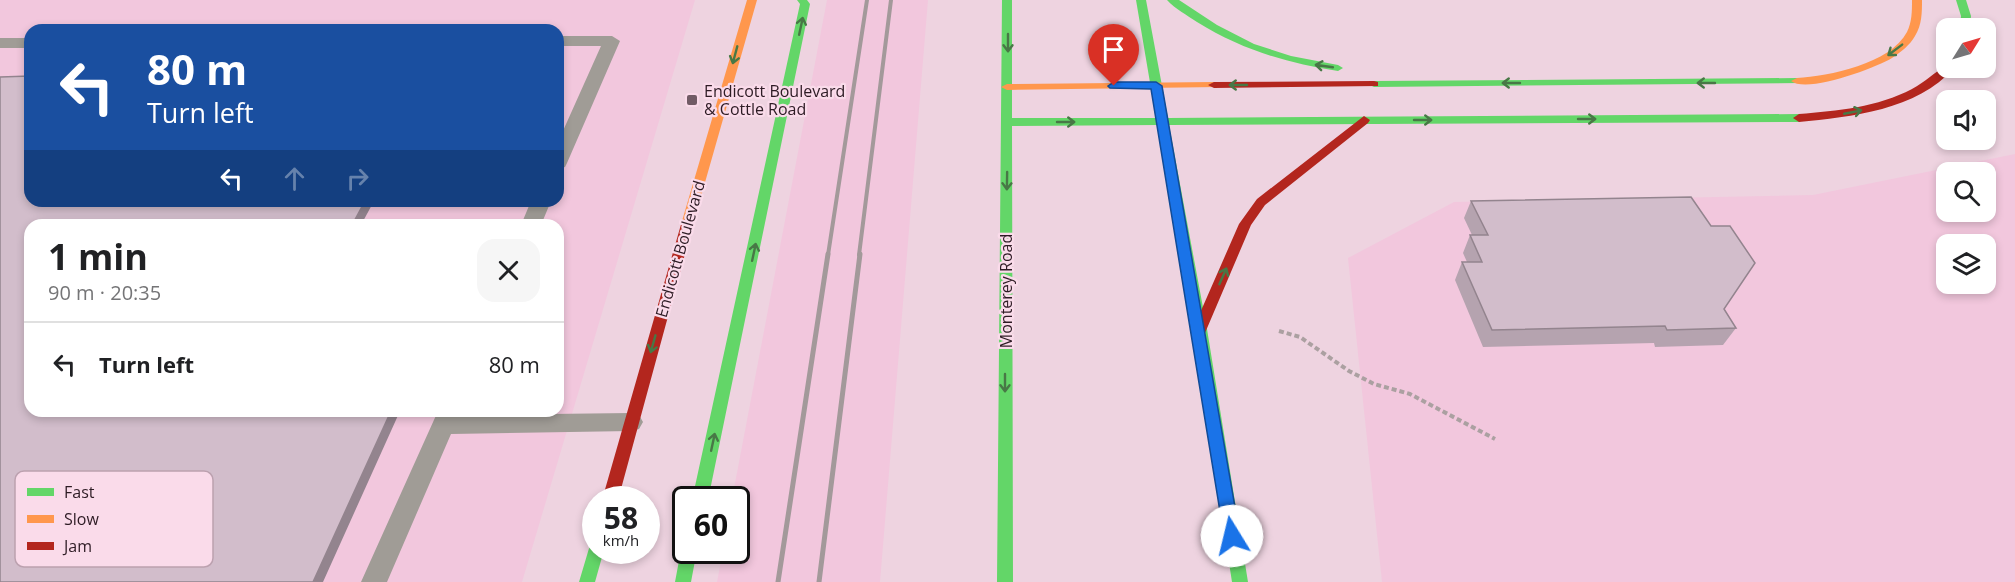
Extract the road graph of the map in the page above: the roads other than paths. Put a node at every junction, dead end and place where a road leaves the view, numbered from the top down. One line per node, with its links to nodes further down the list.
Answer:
1 (752, 0): 22 (main road, Endicott Boulevard, one-way to 22)
2 (802, 0): 24 (main road, one-way to 2)
3 (1007, 0): 15 (main road, Monterey Road, one-way to 15)
4 (1141, 0): 14 (main road)
5 (1172, 0): 13 (main road, one-way to 5)
6 (1917, 0): 13 (main road, one-way to 13)
7 (1961, 0): 8 (main road)
8 (1966, 18)
9 (564, 41): 19 (lane)
10 (0, 43): 11 (lane)
11 (24, 43)
12 (1940, 78): 16 (main road, one-way to 12)
13 (1444, 84): 14 (main road, one-way to 14)
14 (1156, 86): 15 (main road); 18 (main road)
15 (1007, 87): 17 (main road, Monterey Road)
16 (1364, 120): 18 (main road); 20 (main road, one-way to 16)
17 (1007, 122): 18 (main road, one-way to 18); 30 (main road, Monterey Road, one-way to 30)
18 (1162, 122): 20 (main road)
19 (564, 149)
20 (1200, 329): 31 (main road)
21 (446, 418): 22 (lane); 27 (lane)
22 (631, 423): 23 (main road, Endicott Boulevard)
23 (613, 486)
24 (703, 486)
25 (592, 564): 28 (main road)
26 (686, 564): 29 (main road)
27 (374, 582)
28 (586, 582)
29 (683, 582)
30 (1005, 582)
31 (1239, 582)

